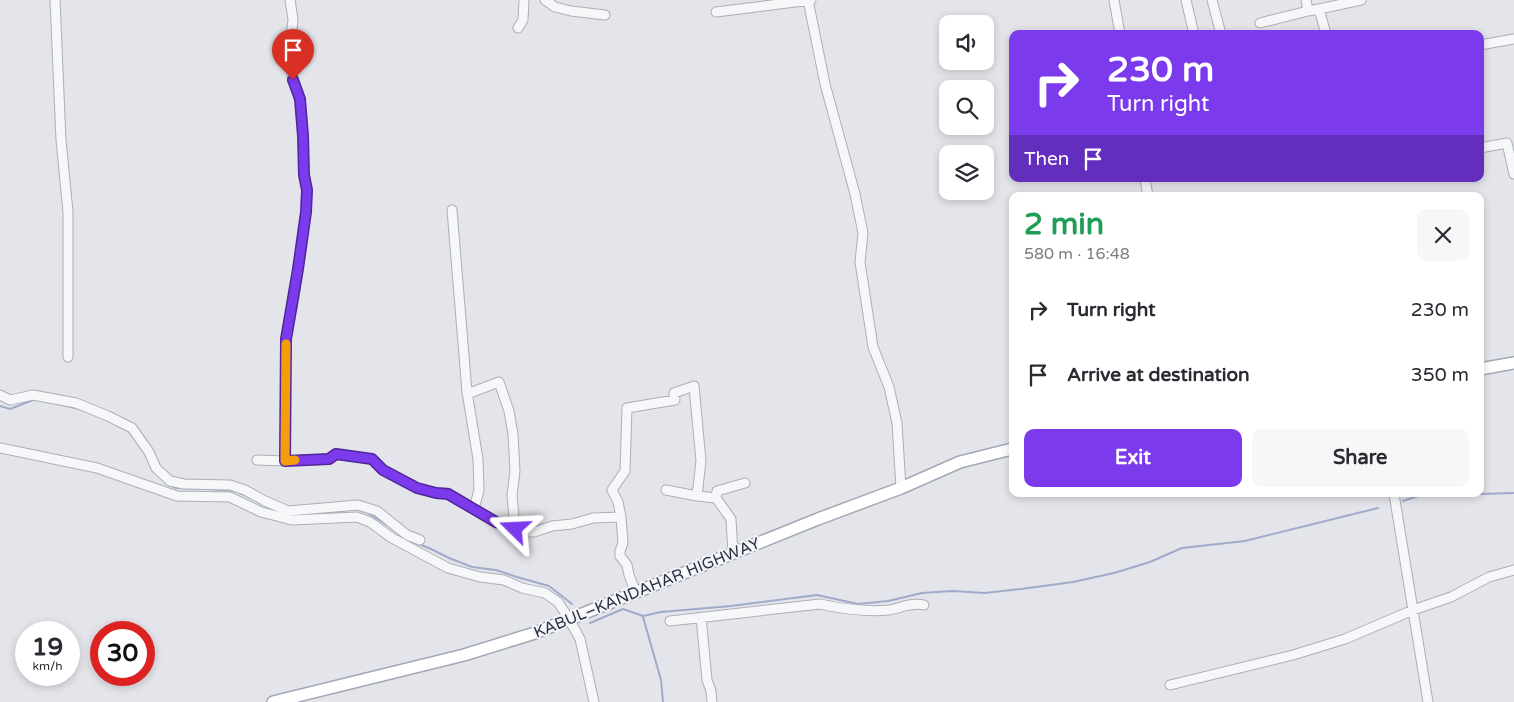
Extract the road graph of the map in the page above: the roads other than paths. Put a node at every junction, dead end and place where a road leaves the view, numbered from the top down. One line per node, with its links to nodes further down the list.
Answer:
1 (55, 0): 26 (street)
2 (290, 0): 34 (street)
3 (524, 0): 16 (street)
4 (545, 0): 14 (street)
5 (809, 0): 13 (street); 36 (street)
6 (1114, 0): 17 (street)
7 (1186, 0): 18 (street)
8 (1212, 0): 19 (street)
9 (1306, 0): 12 (street)
10 (1361, 0): 11 (street)
11 (1319, 9): 12 (street); 20 (street)
12 (1308, 11): 15 (street)
13 (716, 12)
14 (605, 15)
15 (1260, 23)
16 (518, 28)
17 (1119, 30)
18 (1193, 30)
19 (1220, 30)
20 (1325, 30)
21 (1514, 39): 22 (street)
22 (1484, 44)
23 (1484, 147): 24 (street)
24 (1514, 174)
25 (452, 210): 29 (street)
26 (68, 357)
27 (1514, 363): 28 (main road)
28 (1484, 368)
29 (467, 394): 42 (street); 46 (street)
30 (0, 395): 43 (street)
31 (0, 448): 43 (street)
32 (1009, 450): 36 (main road, KABUL–KANDAHAR HIGHWAY)
33 (257, 460): 34 (street)
34 (285, 461): 42 (street)
35 (745, 483): 40 (street)
36 (901, 488): 48 (main road, KABUL–KANDAHAR HIGHWAY)
37 (666, 490): 38 (street)
38 (697, 496): 40 (street); 44 (street)
39 (1394, 497): 52 (street)
40 (716, 498): 48 (street)
41 (360, 506): 43 (street); 45 (street); 47 (street)
42 (474, 509): 46 (street)
43 (288, 515): 45 (street)
44 (621, 517): 46 (street); 50 (street)
45 (361, 518): 54 (street)
46 (515, 529)
47 (420, 540)
48 (733, 554): 50 (main road, KABUL–KANDAHAR HIGHWAY)
49 (1514, 570): 52 (street)
50 (636, 593): 54 (main road, KABUL–KANDAHAR HIGHWAY)
51 (924, 605): 53 (street)
52 (1413, 610): 56 (street); 60 (street)
53 (702, 617): 55 (street); 59 (street)
54 (569, 619): 57 (main road, KABUL–KANDAHAR HIGHWAY); 58 (street)
55 (670, 621)
56 (1170, 685)
57 (276, 702)
58 (594, 702)
59 (712, 702)
60 (1428, 702)

